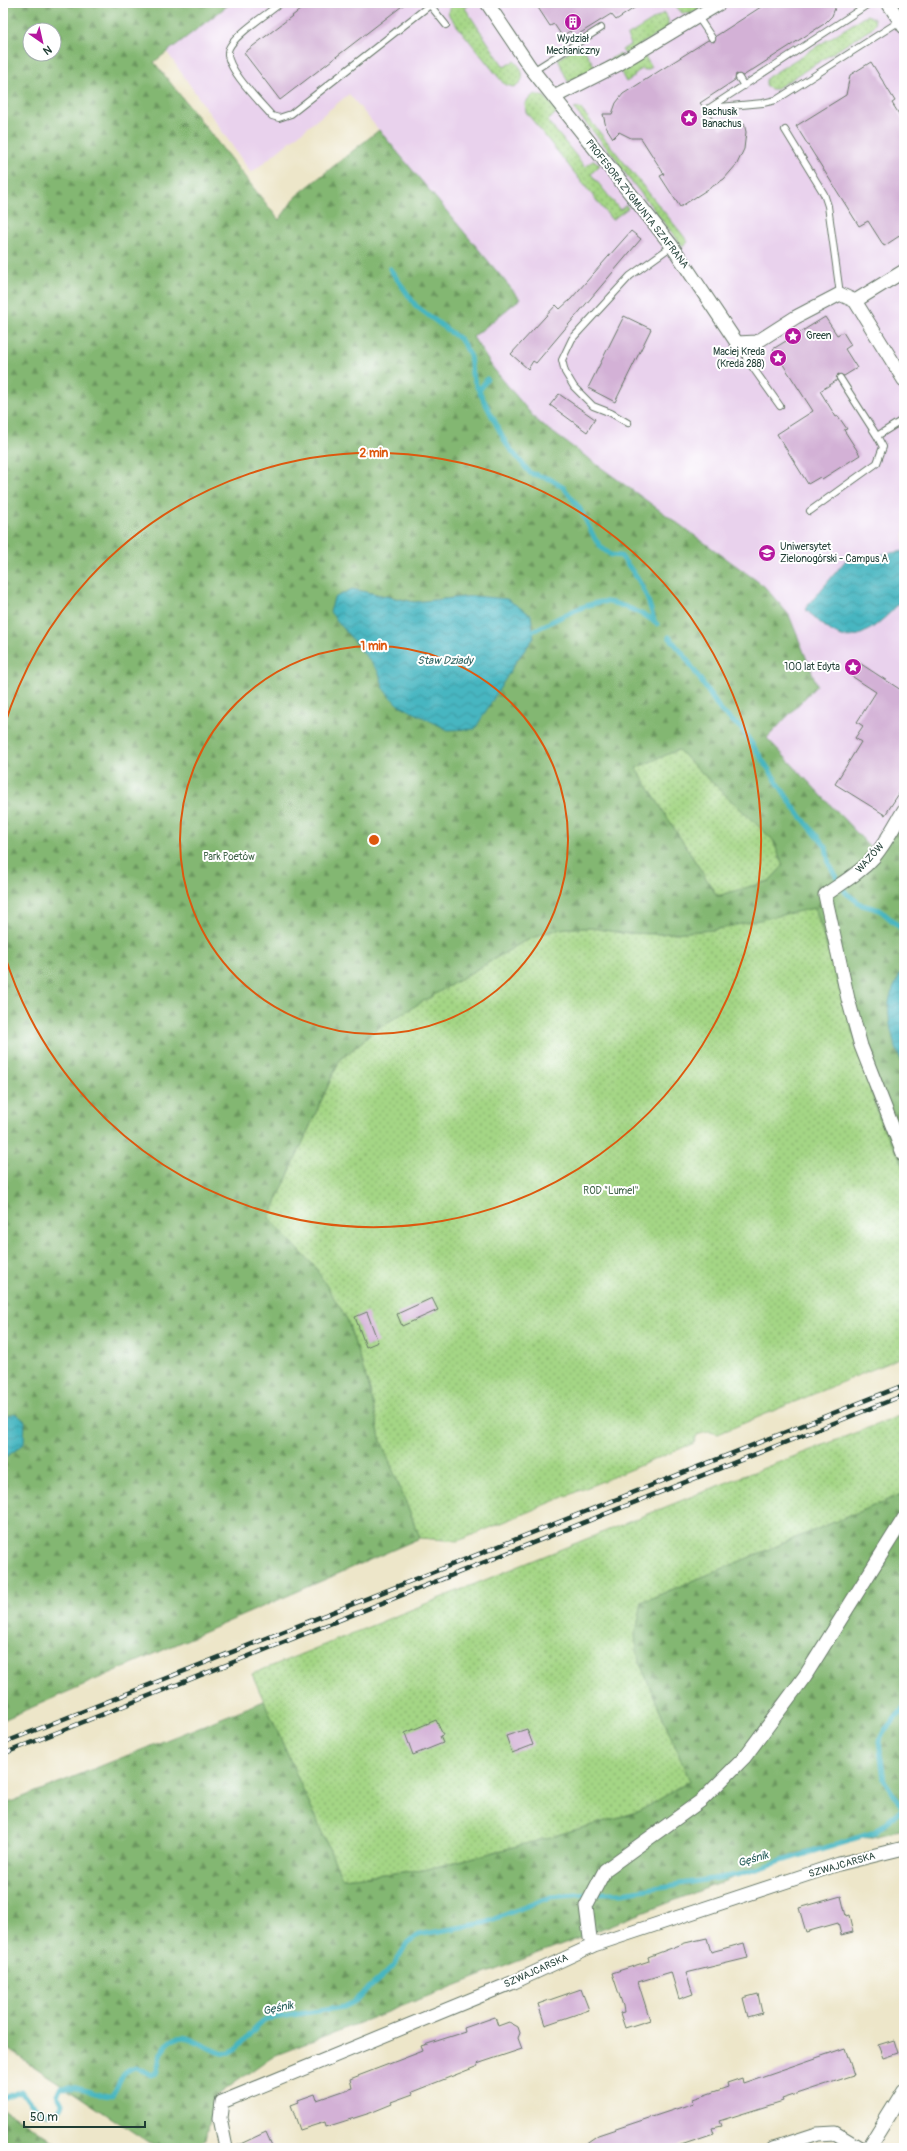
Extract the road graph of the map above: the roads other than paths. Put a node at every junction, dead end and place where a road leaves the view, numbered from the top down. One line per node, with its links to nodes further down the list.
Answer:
1 (281, 3): 6 (lane)
2 (488, 3): 14 (street, PROFESORA ZYGMUNTA SZAFRANA)
3 (720, 3): 7 (street)
4 (870, 3): 13 (lane)
5 (888, 3): 8 (street)
6 (431, 4): 9 (lane)
7 (698, 17): 11 (lane); 17 (street)
8 (902, 24): 16 (lane)
9 (446, 25)
10 (601, 28): 14 (lane)
11 (712, 38)
12 (802, 38): 13 (lane)
13 (806, 45): 16 (lane)
14 (533, 71): 17 (street, PROFESORA ZYGMUNTA SZAFRANA)
15 (739, 78): 16 (lane)
16 (744, 86)
17 (554, 97): 19 (street, PROFESORA ZYGMUNTA SZAFRANA)
18 (785, 130): 21 (lane)
19 (672, 246): 23 (street, PROFESORA ZYGMUNTA SZAFRANA); 28 (lane)
20 (904, 271): 22 (street)
21 (840, 294): 22 (street); 23 (street)
22 (855, 301): 25 (street)
23 (746, 344): 26 (lane)
24 (840, 378): 29 (lane)
25 (904, 380)
26 (780, 406)
27 (904, 419): 29 (lane)
28 (628, 423)
29 (877, 436): 30 (lane)
30 (810, 511)
31 (904, 810): 32 (street, WAZÓW)
32 (904, 1156)
33 (904, 1518): 35 (street)
34 (904, 1848): 35 (street, SZWAJCARSKA)
35 (594, 1945): 37 (street, SZWAJCARSKA)
36 (904, 2090): 40 (street)
37 (226, 2148)
38 (774, 2148): 39 (street)
39 (860, 2148)
40 (868, 2148)

